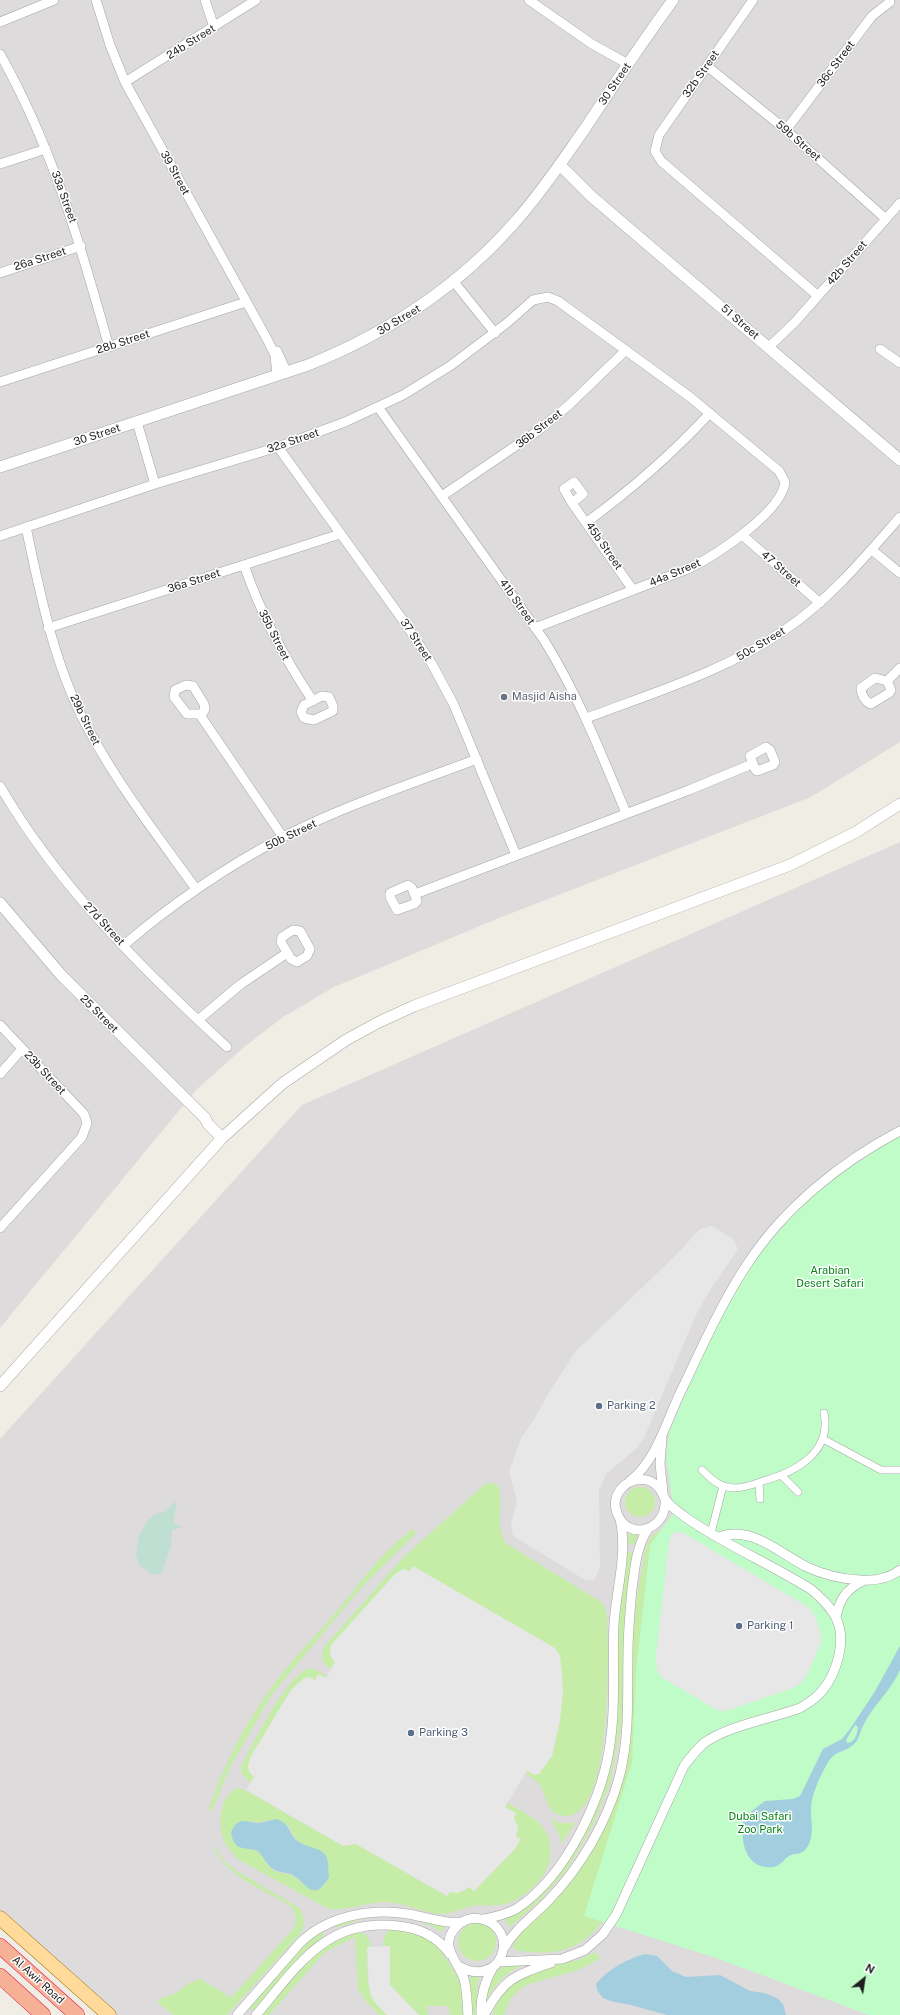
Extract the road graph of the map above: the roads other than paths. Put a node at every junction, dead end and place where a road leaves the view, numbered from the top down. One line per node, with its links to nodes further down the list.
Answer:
1 (54, 0): 9 (street)
2 (96, 0): 14 (street, 39 Street)
3 (204, 0): 10 (street)
4 (256, 0): 10 (street, 24b Street)
5 (529, 0): 13 (street)
6 (673, 0): 13 (street, 30 Street)
7 (753, 0): 12 (street, 32b Street)
8 (890, 2): 15 (street, 36c Street)
9 (0, 22)
10 (214, 27): 14 (street, 24b Street)
11 (0, 54): 16 (street, 33a Street)
12 (707, 66): 15 (street, 59b Street); 24 (street, 32b Street)
13 (626, 67): 18 (street, 30 Street)
14 (125, 82): 25 (street, 39 Street)
15 (786, 130): 20 (street, 59b Street)
16 (46, 149): 17 (street); 21 (street, 33a Street)
17 (0, 164)
18 (558, 167): 23 (street, 30 Street); 28 (street, 51 Street)
19 (900, 203): 20 (street, 42b Street)
20 (886, 219): 24 (street, 42b Street)
21 (81, 246): 22 (street, 26a Street); 27 (street, 33a Street)
22 (0, 272)
23 (454, 282): 26 (street); 32 (street, 30 Street)
24 (818, 296): 28 (street, 42b Street)
25 (246, 302): 27 (street, 28b Street); 32 (street, 39 Street)
26 (495, 333): 30 (street, 32a Street); 34 (street, 32a Street)
27 (109, 347): 33 (street, 28b Street)
28 (771, 349): 38 (street, 51 Street)
29 (880, 349): 31 (street)
30 (626, 350): 35 (street); 41 (street, 36b Street)
31 (900, 362)
32 (282, 374): 36 (street, 30 Street)
33 (0, 382)
34 (378, 407): 37 (street, 32a Street); 41 (street, 41b Street)
35 (710, 413): 44 (street); 47 (street, 44a Street)
36 (137, 422): 39 (street, 30 Street); 40 (street)
37 (278, 446): 40 (street, 32a Street); 46 (street, 37 Street)
38 (900, 460)
39 (0, 467)
40 (155, 484): 45 (street, 32a Street)
41 (442, 496): 55 (street, 41b Street)
42 (572, 503): 44 (street, 45b Street)
43 (900, 517): 49 (street, 50c Street)
44 (587, 522): 52 (street, 45b Street)
45 (26, 527): 48 (street, 32a Street); 54 (street, 29b Street)
46 (340, 534): 50 (street, 36a Street); 61 (street, 37 Street)
47 (742, 535): 52 (street, 44a Street); 53 (street, 47 Street)
48 (0, 536)
49 (872, 550): 51 (street); 53 (street, 50c Street)
50 (244, 565): 54 (street, 36a Street); 58 (street, 35b Street)
51 (900, 574)
52 (633, 590): 55 (street, 44a Street)
53 (820, 603): 60 (street, 50c Street)
54 (48, 628): 68 (street, 29b Street)
55 (535, 628): 60 (street, 41b Street)
56 (900, 668): 57 (street)
57 (887, 681)
58 (313, 701)
59 (200, 715): 66 (street)
60 (587, 718): 65 (street, 41b Street)
61 (477, 759): 66 (street, 50b Street); 67 (street, 37 Street)
62 (752, 764): 65 (street)
63 (0, 786): 71 (street, 27d Street)
64 (900, 804): 79 (street)
65 (626, 813): 67 (street)
66 (283, 838): 68 (street, 50b Street)
67 (516, 855): 69 (street)
68 (196, 889): 71 (street, 50b Street)
69 (415, 894)
70 (0, 903): 79 (street, 25 Street)
71 (124, 945): 73 (street, 27d Street)
72 (287, 953): 73 (street)
73 (198, 1020): 75 (street, 27d Street)
74 (0, 1025): 76 (street, 23b Street)
75 (227, 1047)
76 (22, 1049): 77 (street); 80 (street, 23b Street)
77 (0, 1074)
78 (900, 1131): 83 (street)
79 (224, 1136): 81 (street)
80 (0, 1228)
81 (0, 1386)
82 (824, 1413): 84 (street)
83 (663, 1430): 88 (street); 92 (street)
84 (823, 1439): 86 (street); 87 (street)
85 (702, 1470): 90 (street)
86 (900, 1470)
87 (782, 1476): 89 (street); 91 (street)
88 (630, 1481): 92 (street); 94 (street)
89 (759, 1483): 90 (street); 93 (street)
90 (723, 1486): 96 (street)
91 (798, 1492)
92 (664, 1496): 95 (street); 96 (street)
93 (760, 1499)
94 (620, 1519): 95 (street); 101 (street)
95 (648, 1529): 104 (street)
96 (715, 1535): 98 (street); 99 (street)
97 (900, 1570): 98 (street)
98 (865, 1580): 99 (street)
99 (836, 1618): 106 (street)
100 (0, 1918): 113 (main road)
101 (484, 1919): 102 (street); 104 (street)
102 (462, 1922): 105 (street); 110 (street)
103 (0, 1946): 112 (highway, Al Awir Road)
104 (504, 1948): 107 (street)
105 (450, 1954): 108 (street); 114 (street)
106 (562, 1959): 107 (street); 116 (street)
107 (496, 1964): 108 (street); 116 (street)
108 (458, 1966): 115 (street)
109 (0, 1976): 111 (highway, Al Awir Road)
110 (242, 2013)
111 (43, 2015)
112 (77, 2015)
113 (109, 2015)
114 (256, 2015)
115 (468, 2015)
116 (483, 2015)

